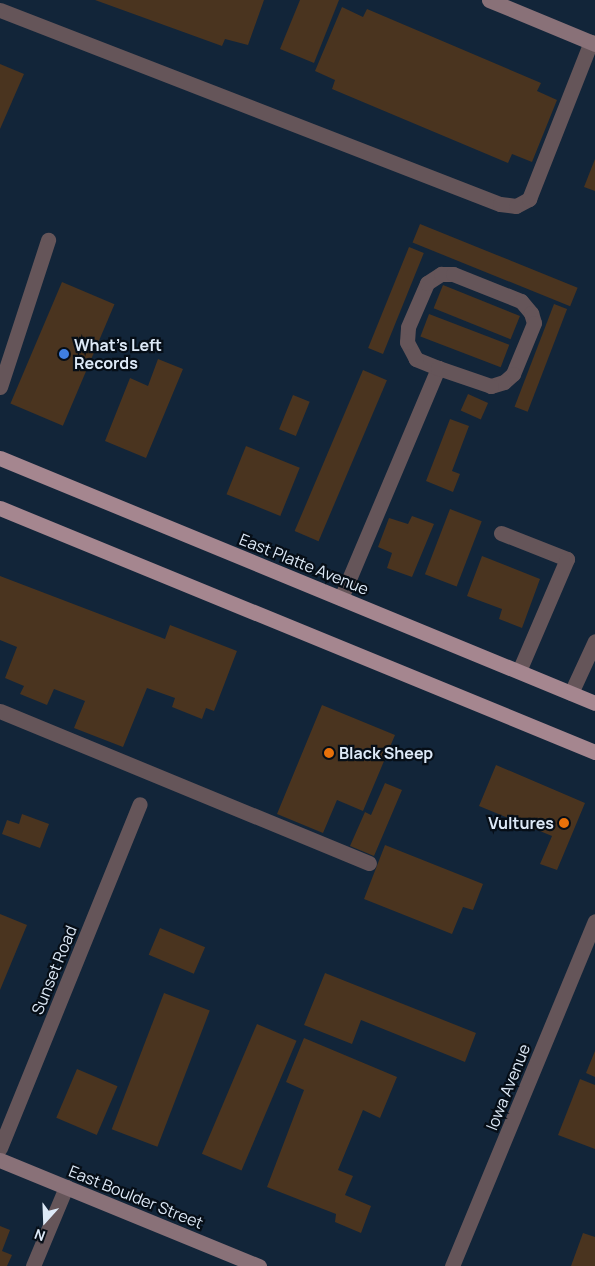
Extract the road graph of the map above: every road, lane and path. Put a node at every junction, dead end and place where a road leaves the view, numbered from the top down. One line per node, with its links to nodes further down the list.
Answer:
1 (488, 0): 2 (street)
2 (509, 4): 4 (street)
3 (0, 10): 4 (street)
4 (593, 43)
5 (48, 240): 7 (street)
6 (438, 368): 6 (street); 11 (street)
7 (0, 387)
8 (0, 458): 11 (main road, East Platte Avenue)
9 (0, 508): 17 (main road)
10 (501, 533): 13 (street)
11 (341, 598): 13 (main road, East Platte Avenue)
12 (595, 642): 14 (street)
13 (519, 671): 14 (main road, East Platte Avenue)
14 (571, 693): 15 (main road, East Platte Avenue)
15 (595, 703)
16 (0, 711): 19 (street)
17 (595, 752)
18 (140, 804): 21 (street, Sunset Road)
19 (369, 863)
20 (595, 921): 26 (street, Iowa Avenue)
21 (0, 1148)
22 (0, 1160): 23 (street, East Boulder Street)
23 (66, 1187): 24 (street); 25 (street, East Boulder Street)
24 (33, 1266)
25 (259, 1266)
26 (452, 1266)

